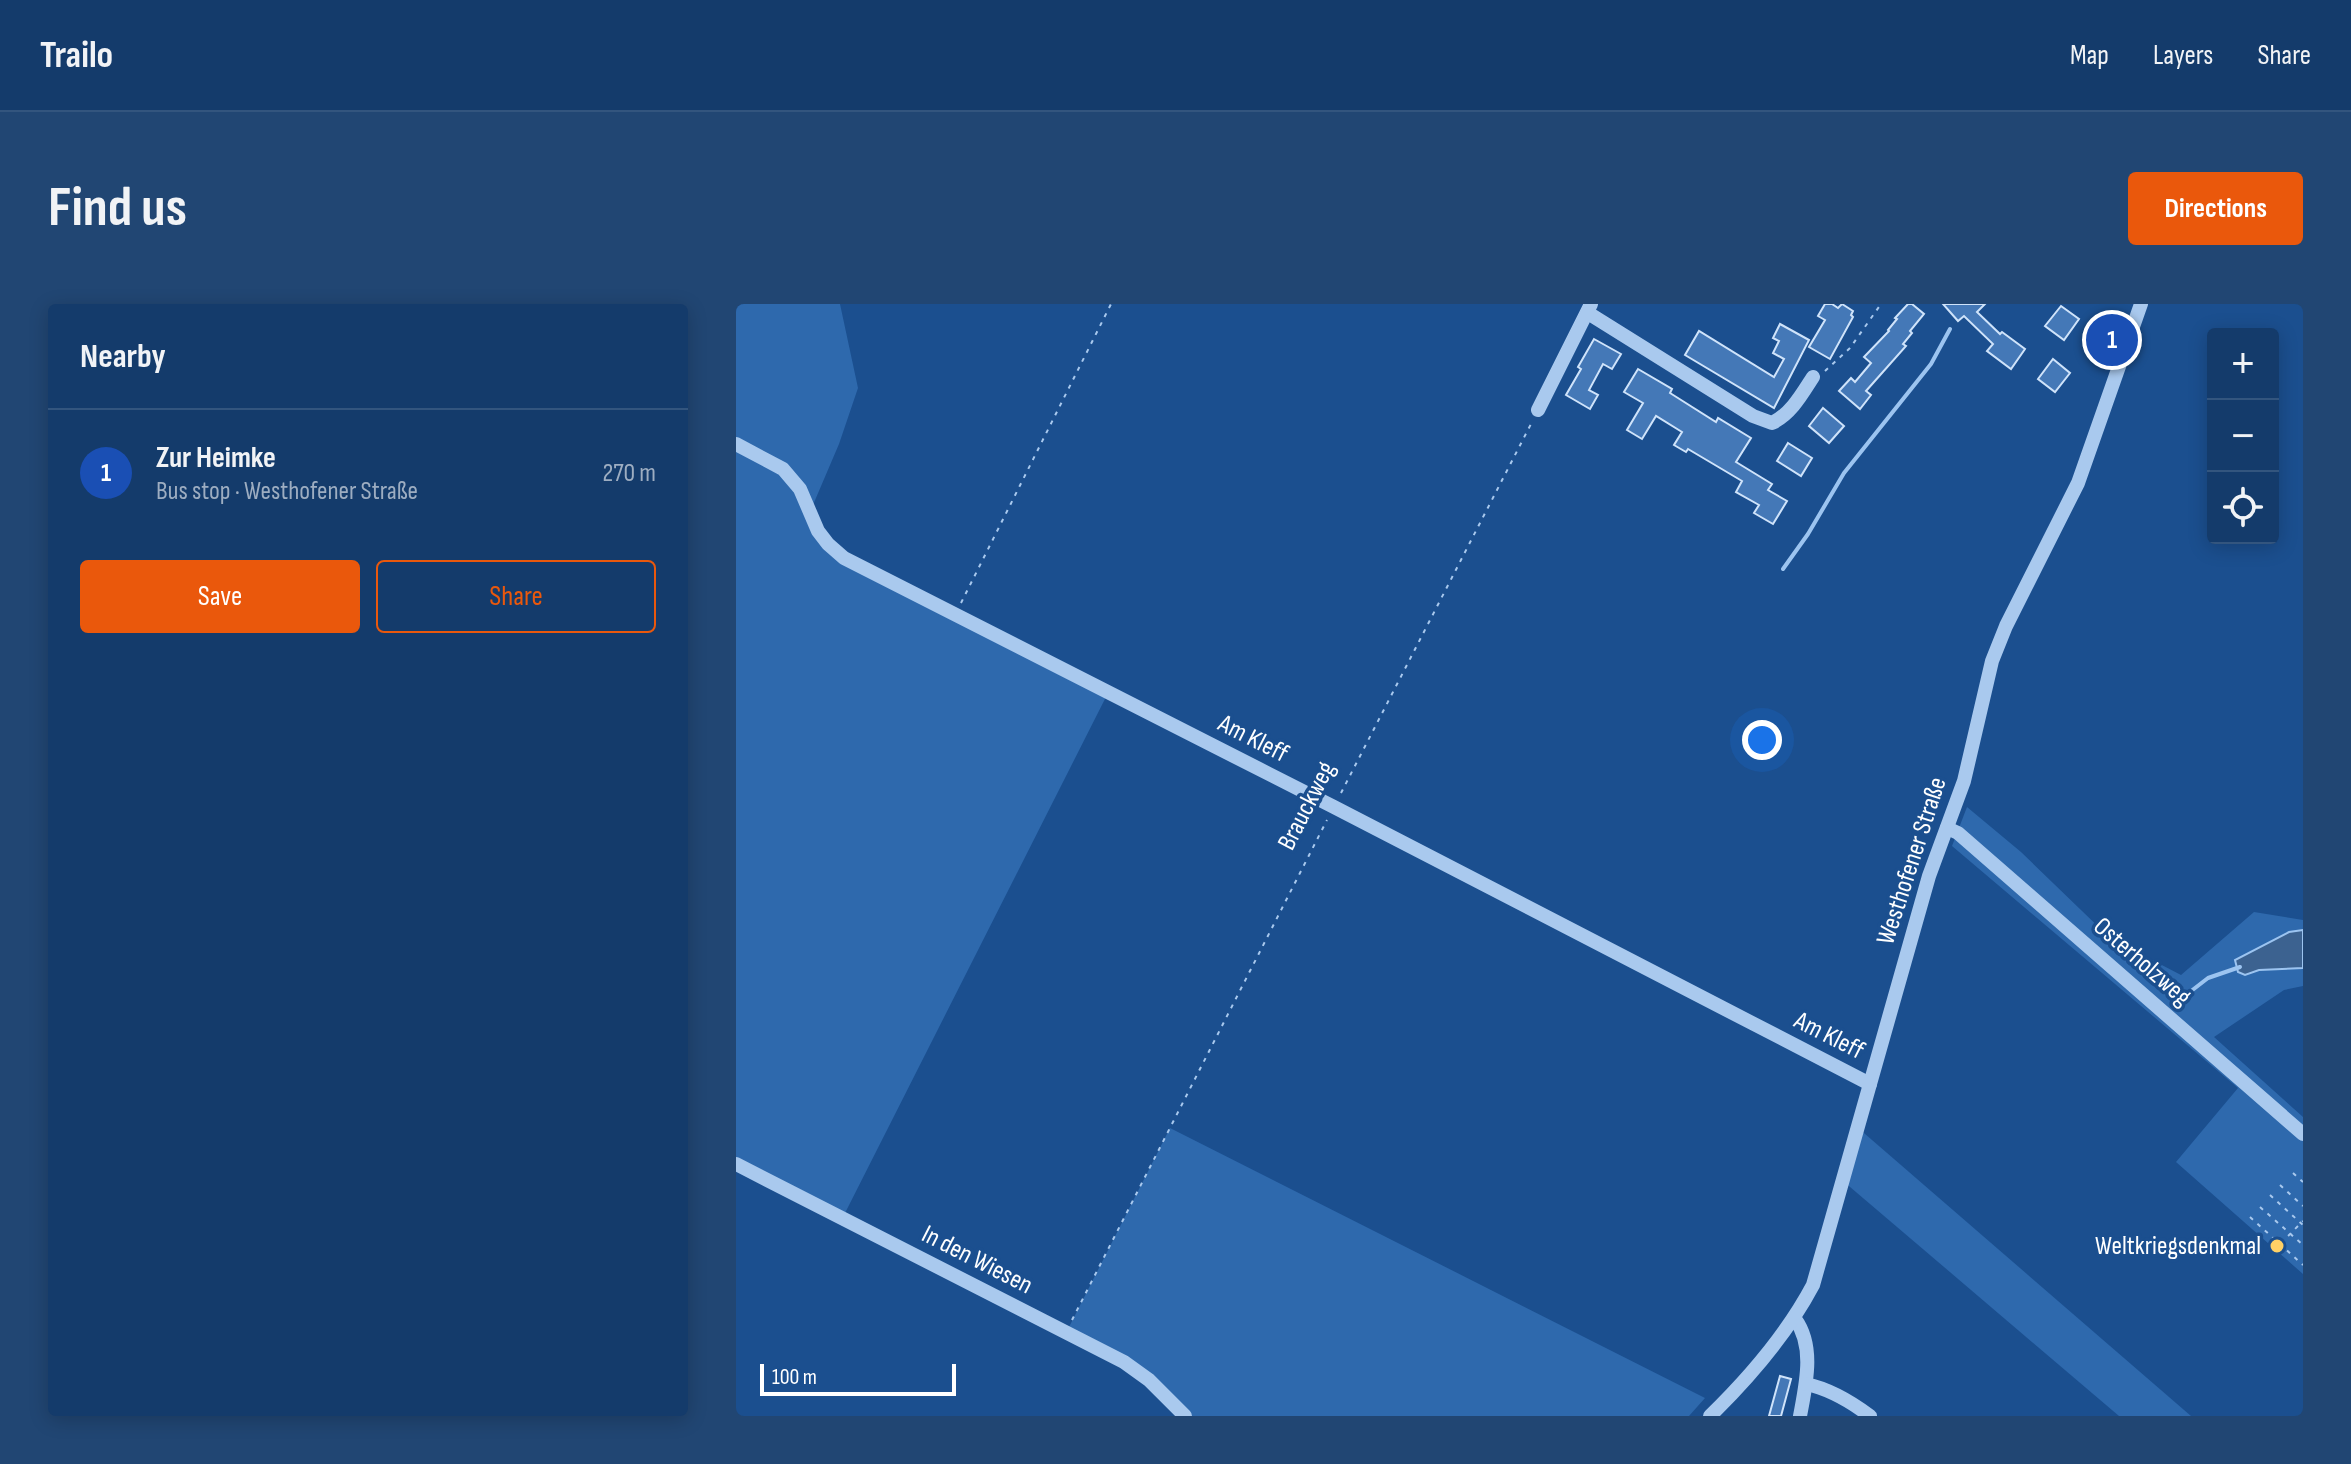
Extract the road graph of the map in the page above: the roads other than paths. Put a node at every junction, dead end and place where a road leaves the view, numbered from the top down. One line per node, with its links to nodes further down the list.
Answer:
1 (2141, 304): 6 (street, Westhofener Straße)
2 (1589, 308): 3 (street); 4 (street)
3 (1813, 377)
4 (1538, 410)
5 (736, 444): 7 (street, Am Kleff)
6 (1947, 828): 7 (street, Westhofener Straße); 8 (street, Osterholzweg)
7 (1870, 1084): 10 (street, Westhofener Straße)
8 (2303, 1134)
9 (736, 1164): 12 (street, In den Wiesen)
10 (1795, 1319): 11 (street); 13 (street, Westhofener Straße)
11 (1806, 1384): 14 (street); 15 (street)
12 (1185, 1416)
13 (1710, 1416)
14 (1800, 1416)
15 (1870, 1416)

